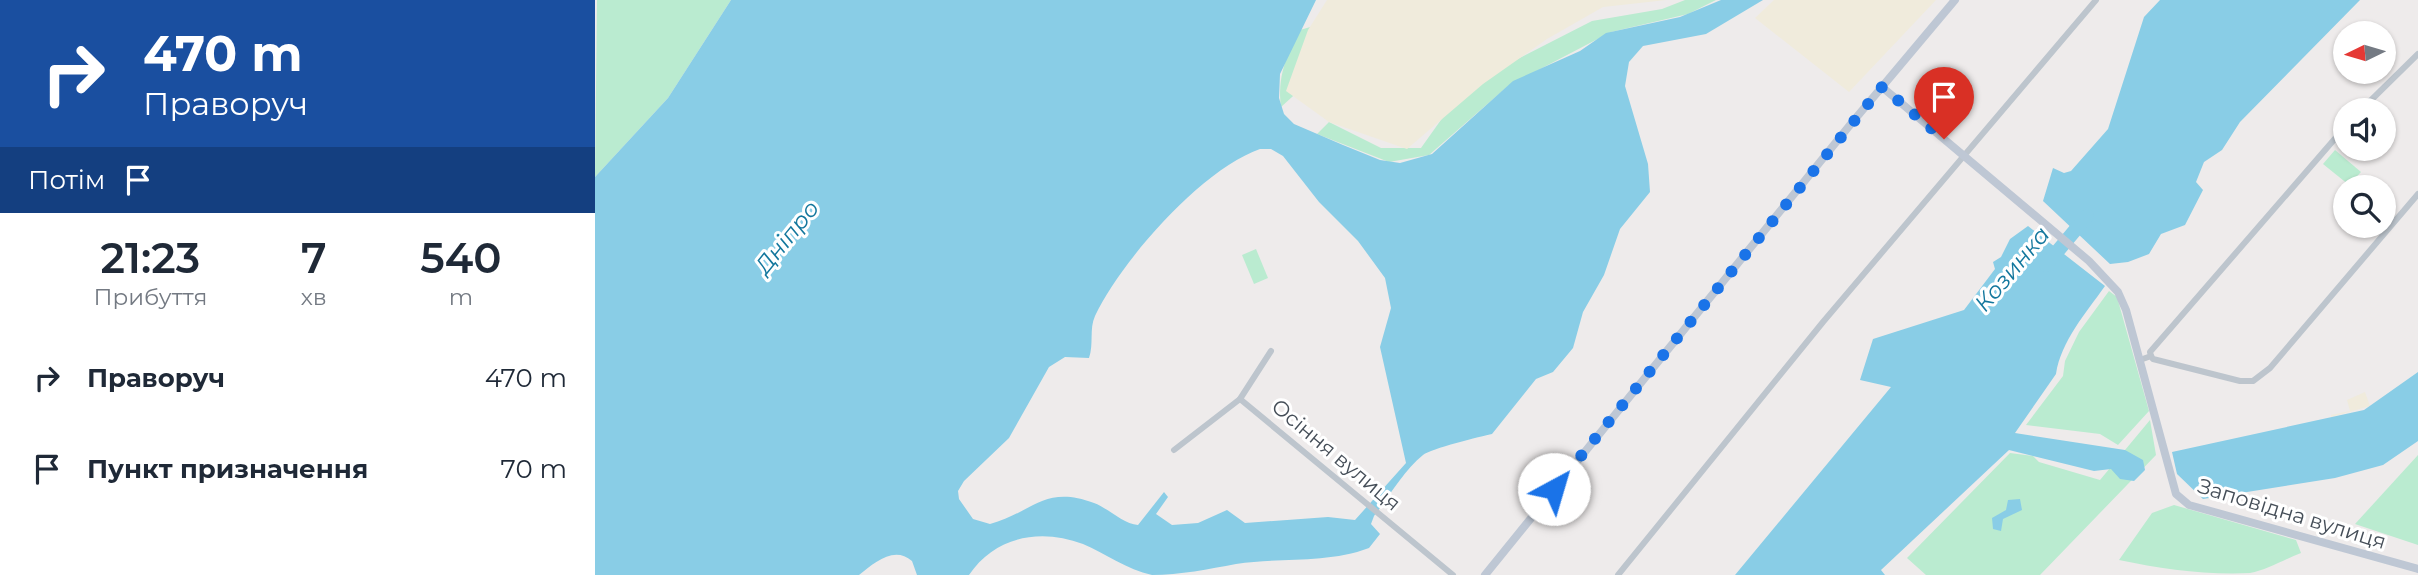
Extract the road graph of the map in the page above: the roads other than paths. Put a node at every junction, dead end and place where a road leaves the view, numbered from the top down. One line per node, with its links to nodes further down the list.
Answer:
1 (1955, 0): 4 (street)
2 (2096, 0): 7 (street)
3 (2418, 54): 5 (street)
4 (1882, 87): 7 (street, Заповідна вулиця); 16 (street)
5 (2373, 98)
6 (2333, 141): 10 (street)
7 (1964, 157): 11 (street, Заповідна вулиця); 17 (street)
8 (2418, 194): 10 (street)
9 (1271, 351): 12 (street, Осіння вулиця)
10 (2151, 356): 11 (street)
11 (2140, 359): 14 (street, Заповідна вулиця)
12 (1240, 399): 13 (street); 15 (street, Осіння вулиця)
13 (1174, 450)
14 (2418, 569)
15 (1453, 575)
16 (1485, 575)
17 (1618, 575)

